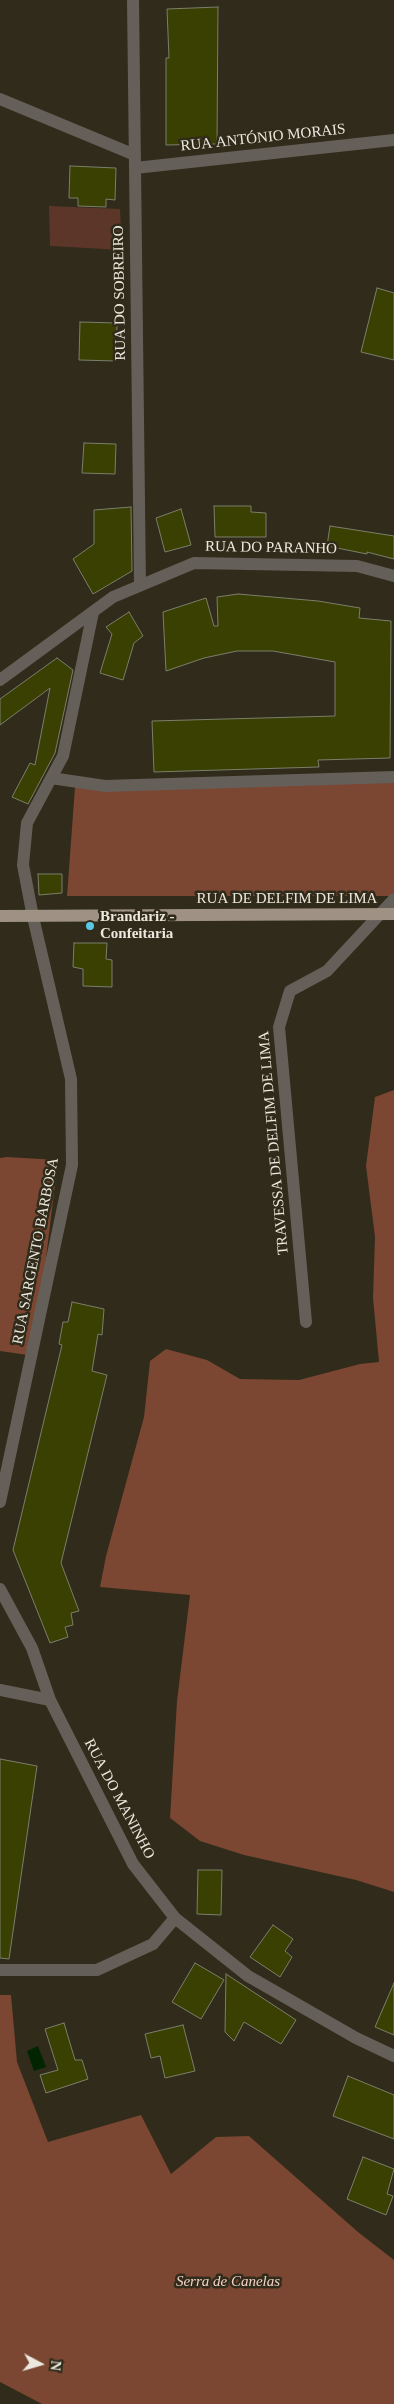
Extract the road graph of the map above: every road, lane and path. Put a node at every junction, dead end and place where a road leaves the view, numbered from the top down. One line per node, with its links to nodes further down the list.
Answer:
1 (133, 0): 4 (street, RUA DO SOBREIRO)
2 (0, 99): 4 (street)
3 (394, 140): 4 (street, RUA ANTÓNIO MORAIS)
4 (135, 162): 6 (street, RUA DO SOBREIRO)
5 (394, 576): 6 (street, RUA DO PARANHO)
6 (140, 585): 7 (street, RUA DO PARANHO)
7 (93, 612): 8 (street, RUA DO PARANHO); 10 (street, RUA SARGENTO BARBOSA)
8 (0, 680)
9 (394, 776): 10 (street)
10 (51, 778): 15 (street, RUA SARGENTO BARBOSA)
11 (394, 899): 12 (street, TRAVESSA DE DELFIM DE LIMA)
12 (379, 914): 13 (main road, RUA DE DELFIM DE LIMA); 15 (main road, RUA DE DELFIM DE LIMA); 16 (street, TRAVESSA DE DELFIM DE LIMA)
13 (394, 914)
14 (0, 916): 15 (main road, RUA DE DELFIM DE LIMA)
15 (33, 917): 17 (street, RUA SARGENTO BARBOSA)
16 (306, 1322)
17 (0, 1502)
18 (0, 1589): 20 (street, RUA DO MANINHO)
19 (0, 1690): 20 (street)
20 (50, 1700): 21 (street, RUA DO MANINHO)
21 (176, 1918): 22 (street); 23 (street, RUA DO MANINHO)
22 (0, 1970)
23 (394, 2056)

